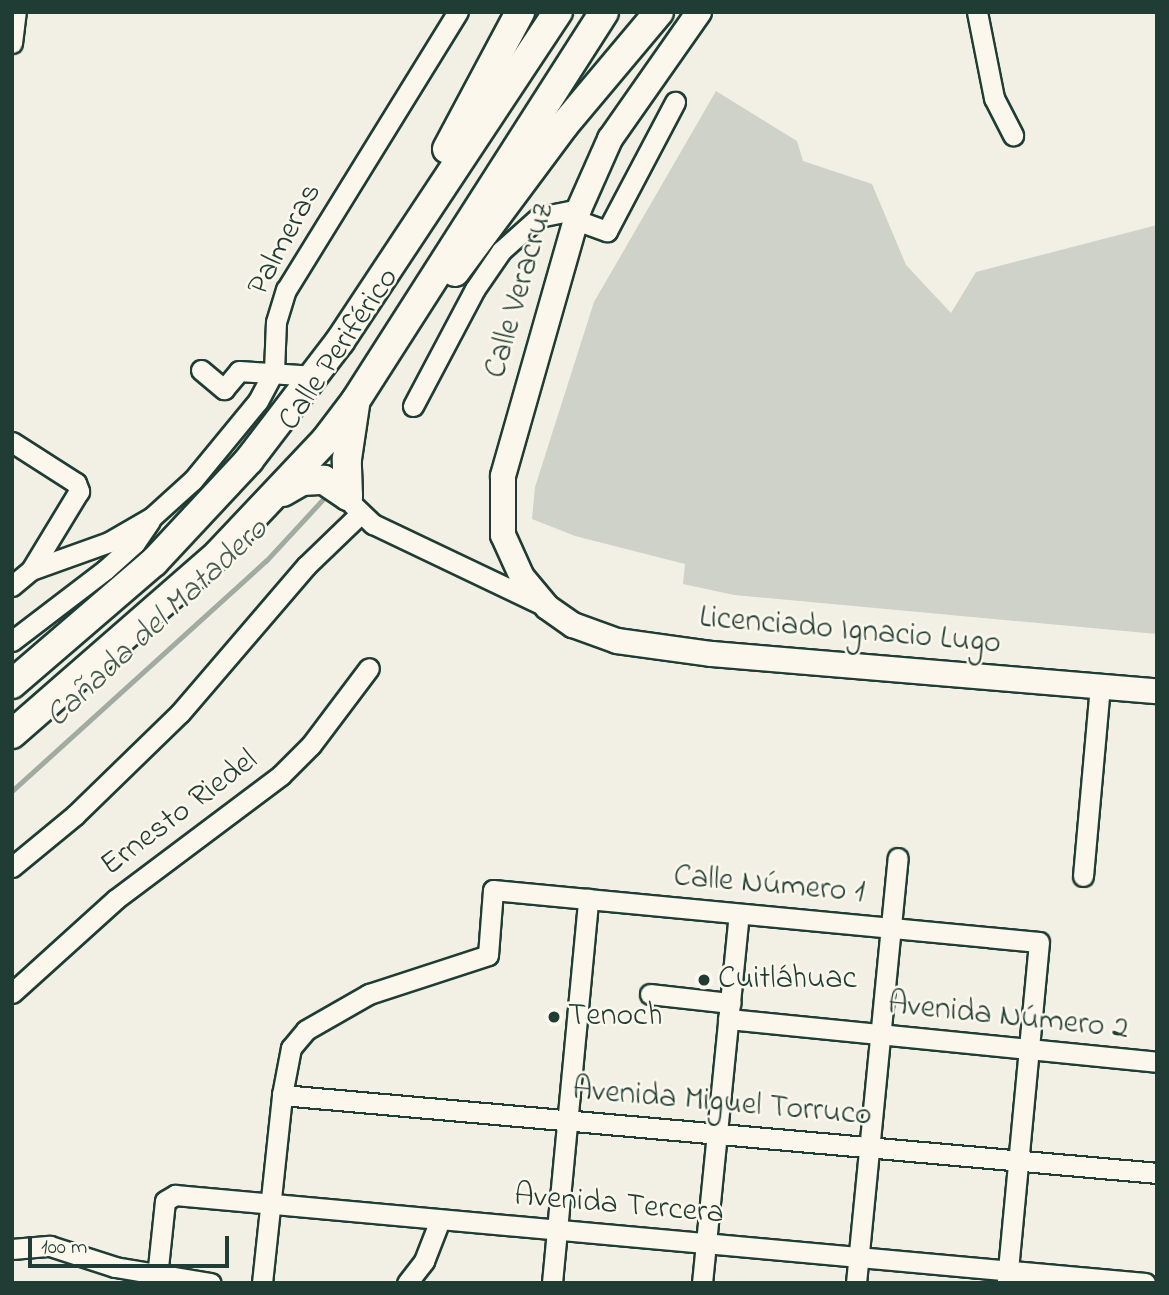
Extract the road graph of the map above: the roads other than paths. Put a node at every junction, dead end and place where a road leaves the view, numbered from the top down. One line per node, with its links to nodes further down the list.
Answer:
1 (16, 12): 9 (street)
2 (458, 12): 16 (street, Palmeras)
3 (520, 12): 13 (highway)
4 (558, 12): 13 (highway, Calle Periférico)
5 (604, 12): 14 (highway, Calle Periférico)
6 (659, 12): 14 (highway)
7 (699, 12): 12 (main road, Calle Veracruz)
8 (977, 12): 11 (street)
9 (12, 43)
10 (675, 102): 12 (street)
11 (1013, 135)
12 (577, 214): 19 (street); 26 (main road, Calle Veracruz)
13 (396, 255): 17 (highway, Calle Periférico)
14 (396, 335): 18 (highway, Calle Periférico)
15 (201, 370): 16 (street)
16 (274, 371): 17 (street); 23 (street)
17 (315, 376): 29 (highway, Calle Periférico)
18 (356, 400): 21 (highway, Calle Periférico); 22 (highway)
19 (413, 406)
20 (12, 442): 24 (street)
21 (273, 498): 22 (highway); 32 (highway, Calle Periférico)
22 (354, 505): 26 (street); 34 (street)
23 (152, 517): 24 (street); 27 (street)
24 (31, 569): 25 (street)
25 (12, 586)
26 (547, 607): 30 (main road, Licenciado Ignacio Lugo)
27 (12, 641)
28 (369, 668): 39 (street, Ernesto Riedel)
29 (12, 684)
30 (1100, 687): 31 (main road, Licenciado Ignacio Lugo); 35 (street)
31 (1157, 691)
32 (12, 734)
33 (898, 858): 38 (street)
34 (12, 867)
35 (1083, 876)
36 (588, 899): 37 (street, Calle Número 1); 45 (street, Calle Número 1); 46 (street)
37 (739, 915): 38 (street, Calle Número 1); 41 (street)
38 (894, 927): 42 (street); 43 (street, Calle Número 1)
39 (12, 993)
40 (650, 994): 41 (street, Avenida Número 2)
41 (729, 1011): 42 (street, Avenida Número 2); 47 (street)
42 (881, 1036): 43 (street, Avenida Número 2); 48 (street)
43 (1031, 1051): 44 (street, Avenida Número 2); 49 (street)
44 (1157, 1062)
45 (282, 1095): 46 (street, Avenida Miguel Torruco); 51 (street)
46 (569, 1119): 47 (street, Avenida Miguel Torruco); 53 (street)
47 (717, 1132): 48 (street, Avenida Miguel Torruco); 54 (street)
48 (871, 1148): 49 (street, Avenida Miguel Torruco); 56 (street)
49 (1018, 1160): 50 (street, Avenida Miguel Torruco); 58 (street)
50 (1157, 1173)
51 (271, 1205): 52 (street, Avenida Tercera); 57 (street, Avenida Tercera); 60 (street)
52 (440, 1220): 53 (street, Avenida Tercera); 61 (street)
53 (558, 1230): 54 (street, Avenida Tercera); 62 (street)
54 (706, 1243): 56 (street, Avenida Tercera); 63 (street)
55 (12, 1248): 57 (street)
56 (859, 1257): 58 (street, Avenida Tercera); 64 (street)
57 (157, 1277): 59 (street)
58 (1007, 1277): 65 (street, Avenida Tercera)
59 (211, 1283)
60 (262, 1283)
61 (407, 1283)
62 (552, 1283)
63 (702, 1283)
64 (856, 1283)
65 (1145, 1283)

